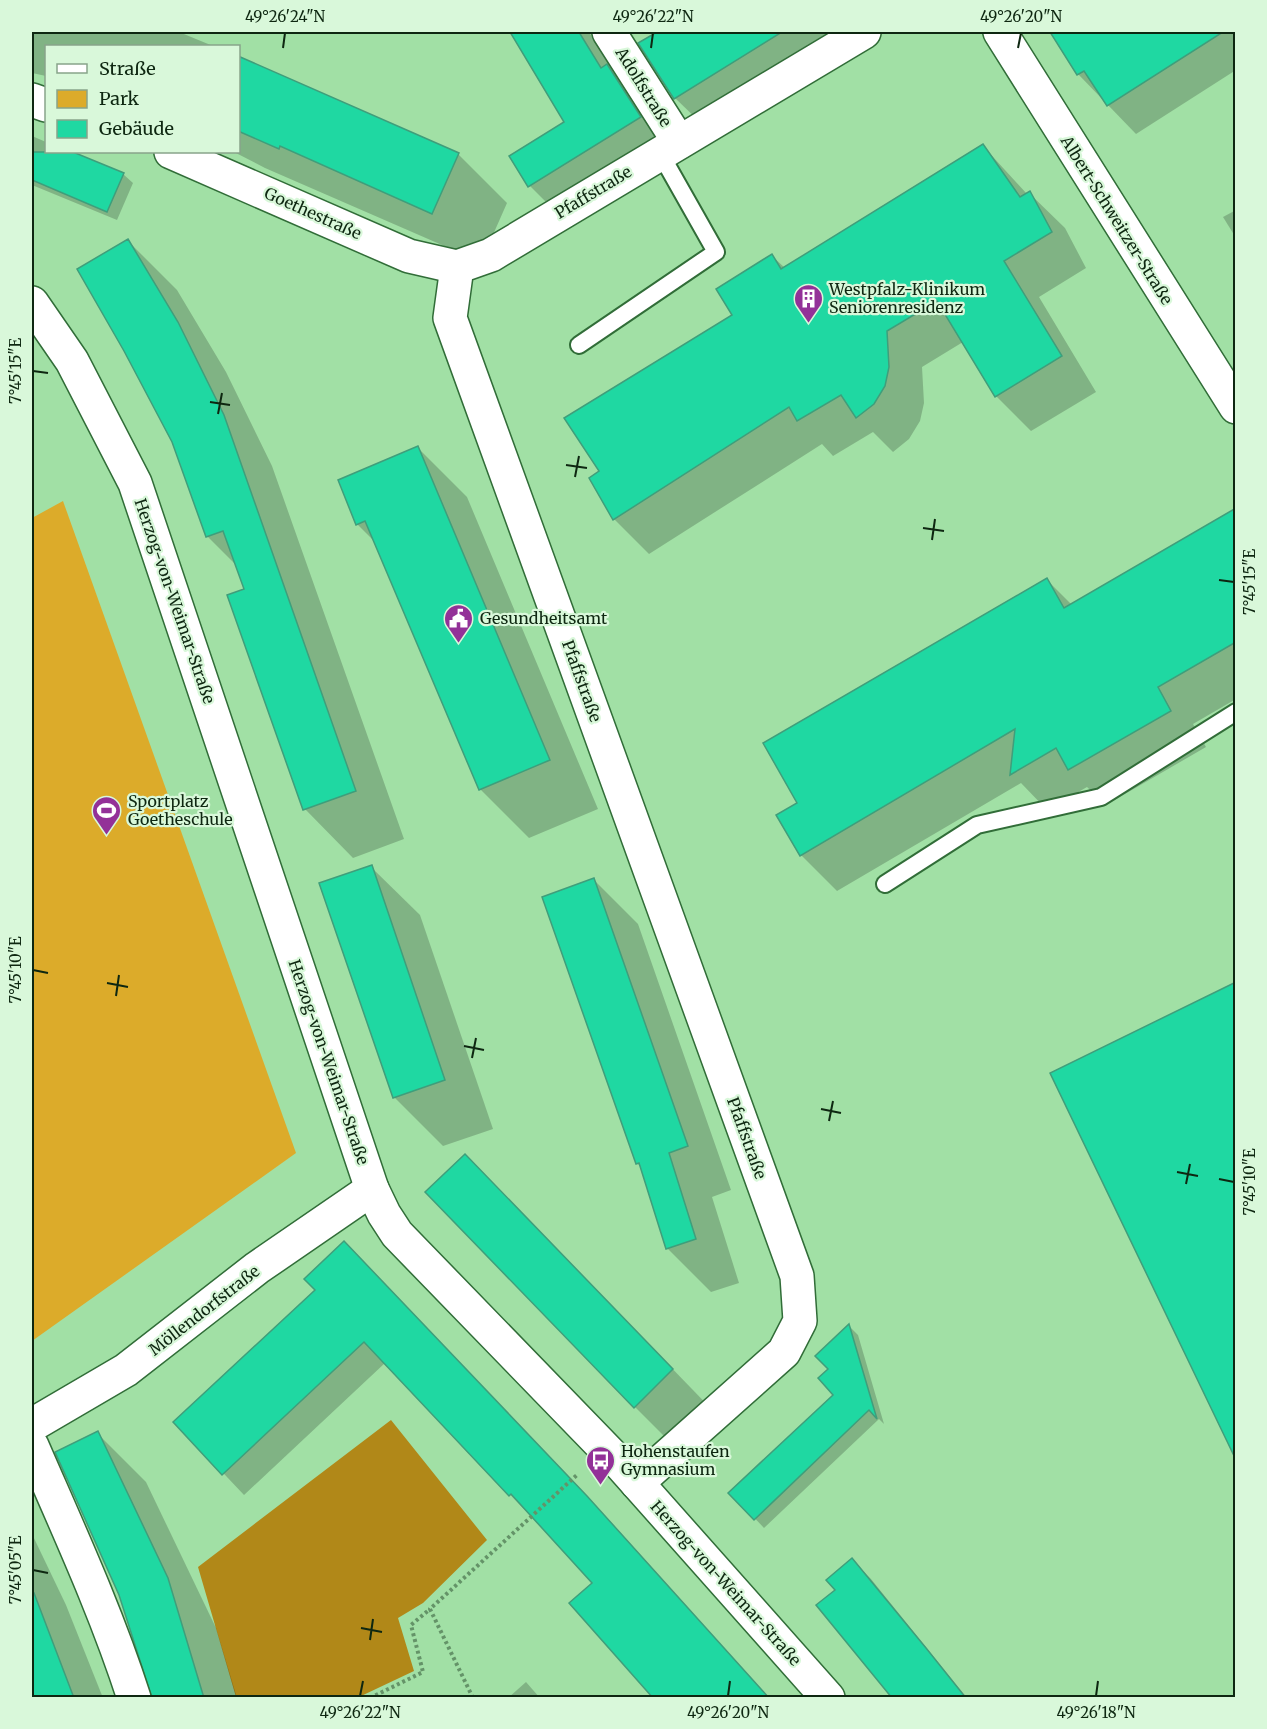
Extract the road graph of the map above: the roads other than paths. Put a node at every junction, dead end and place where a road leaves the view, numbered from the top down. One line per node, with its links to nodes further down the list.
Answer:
1 (609, 32): 4 (street, Adolfstraße)
2 (864, 32): 4 (street, Pfaffstraße)
3 (1000, 32): 9 (street, Albert-Schweitzer-Straße)
4 (669, 148): 6 (street, Pfaffstraße); 8 (lane)
5 (173, 153): 6 (street, Goethestraße)
6 (456, 267): 15 (street, Pfaffstraße)
7 (32, 303): 12 (street, Herzog-von-Weimar-Straße)
8 (579, 345)
9 (1236, 407)
10 (1236, 712): 11 (lane)
11 (885, 884)
12 (372, 1189): 13 (street, Möllendorfstraße); 15 (street, Herzog-von-Weimar-Straße)
13 (32, 1425)
14 (32, 1446): 16 (street)
15 (638, 1483): 17 (street, Herzog-von-Weimar-Straße)
16 (134, 1698)
17 (828, 1698)

